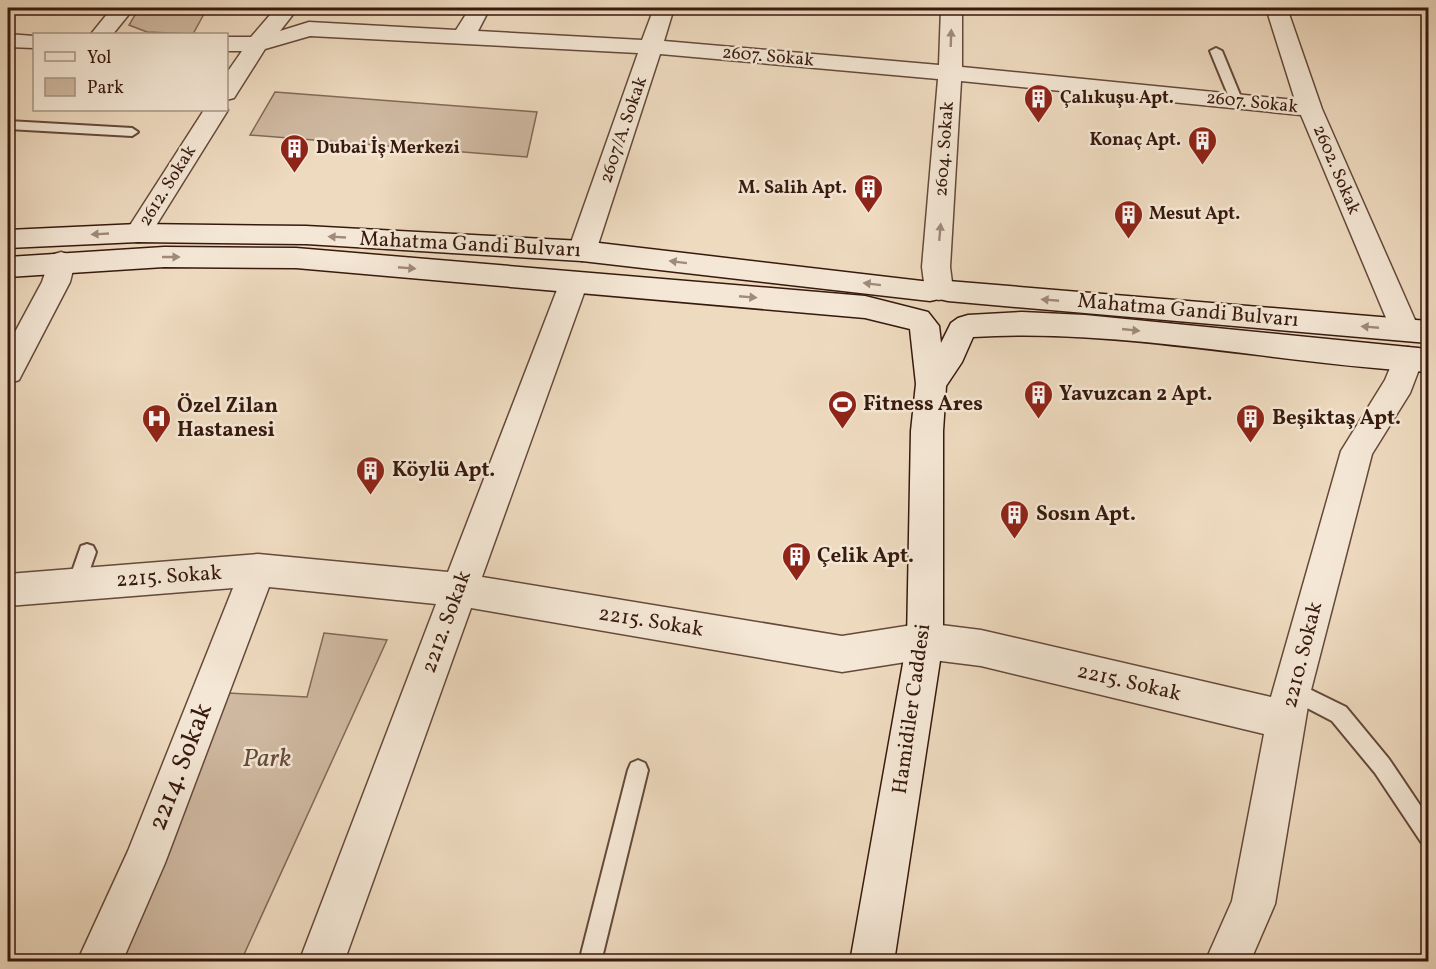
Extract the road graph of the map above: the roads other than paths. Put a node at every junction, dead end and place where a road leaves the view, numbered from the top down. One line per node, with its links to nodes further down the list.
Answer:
1 (123, 8): 7 (street)
2 (287, 8): 12 (street)
3 (480, 8): 8 (street)
4 (664, 8): 13 (street, 2607/A. Sokak)
5 (952, 8): 15 (street, 2604. Sokak, one-way to 5)
6 (1277, 8): 18 (street, 2602. Sokak)
7 (103, 33)
8 (464, 36): 12 (street, 2607. Sokak); 13 (street, 2607. Sokak)
9 (8, 40): 10 (street)
10 (33, 42)
11 (228, 44): 12 (street, 2607. Sokak)
12 (257, 44): 16 (street)
13 (652, 47): 15 (street, 2607. Sokak); 26 (street, 2607/A. Sokak)
14 (1216, 51): 17 (lane)
15 (950, 73): 17 (street, 2607. Sokak); 27 (street, 2604. Sokak, one-way to 15)
16 (228, 90)
17 (1237, 102): 18 (street, 2607. Sokak)
18 (1311, 109): 30 (street, 2602. Sokak)
19 (215, 111): 22 (street, 2612. Sokak)
20 (8, 124): 21 (lane)
21 (132, 132)
22 (138, 233): 23 (street, Mahatma Gandi Bulvarı, one-way to 23); 26 (street, Mahatma Gandi Bulvarı, one-way to 22)
23 (8, 239)
24 (61, 262): 25 (street, Mahatma Gandi Bulvarı); 26 (street, Mahatma Gandi Bulvarı, one-way to 26); 31 (street)
25 (8, 267)
26 (578, 267): 27 (street, Mahatma Gandi Bulvarı, one-way to 26); 28 (street, Mahatma Gandi Bulvarı, one-way to 28); 35 (street, 2212. Sokak)
27 (939, 291): 28 (street); 29 (street); 30 (street, Mahatma Gandi Bulvarı, one-way to 27)
28 (921, 323): 29 (street); 32 (street, Hamidiler Caddesi)
29 (964, 329): 30 (street, Mahatma Gandi Bulvarı, one-way to 30); 32 (street)
30 (1417, 345): 37 (street, 2210. Sokak)
31 (8, 372)
32 (931, 384): 36 (street, Hamidiler Caddesi)
33 (258, 570): 34 (street, 2215. Sokak); 35 (street, 2215. Sokak); 40 (street, 2214. Sokak)
34 (8, 590)
35 (459, 590): 36 (street, 2215. Sokak); 41 (street, 2212. Sokak)
36 (925, 641): 37 (street, 2215. Sokak); 43 (street, Hamidiler Caddesi)
37 (1290, 705): 39 (lane); 44 (street, 2210. Sokak)
38 (638, 770): 42 (lane)
39 (1428, 835)
40 (99, 962)
41 (321, 962)
42 (590, 962)
43 (872, 962)
44 (1227, 962)

